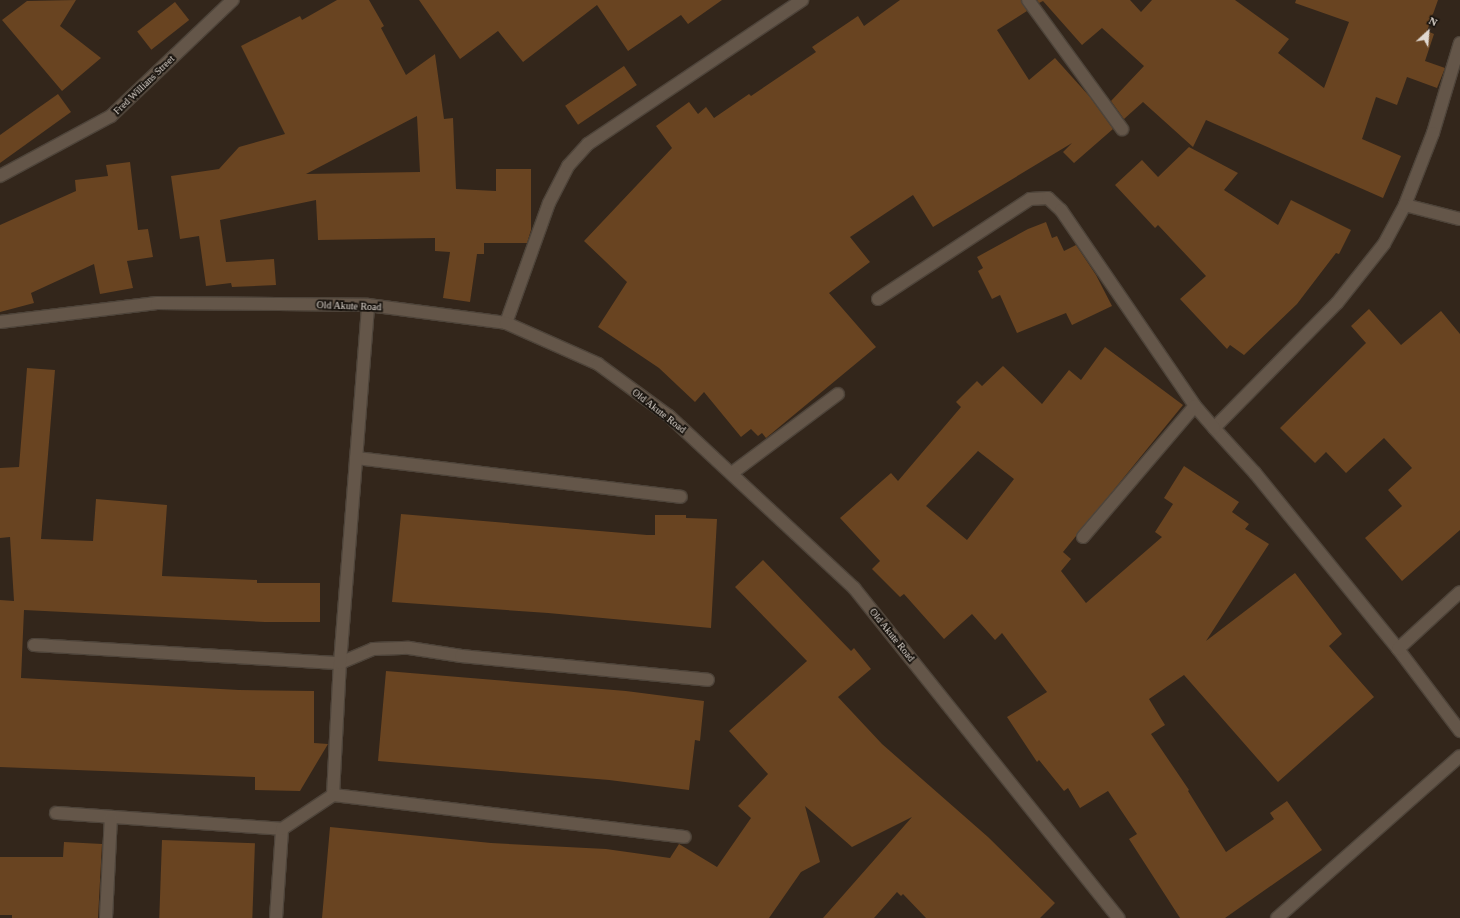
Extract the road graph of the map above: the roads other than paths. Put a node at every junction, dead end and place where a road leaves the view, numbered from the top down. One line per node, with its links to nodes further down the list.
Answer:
1 (233, 0): 6 (street, Fred Willians Street)
2 (802, 0): 12 (street)
3 (1028, 0): 5 (street)
4 (1460, 43): 7 (street)
5 (1122, 129)
6 (0, 176)
7 (1405, 205): 8 (street); 15 (street)
8 (1460, 218)
9 (878, 299): 14 (street)
10 (368, 305): 11 (street, Old Akute Road); 12 (street, Old Akute Road); 16 (street)
11 (0, 322)
12 (506, 323): 17 (street, Old Akute Road)
13 (838, 394): 17 (street)
14 (1195, 406): 15 (street); 19 (street)
15 (1214, 428): 22 (street)
16 (356, 458): 18 (street); 23 (street)
17 (732, 473): 34 (street, Old Akute Road)
18 (681, 497)
19 (1083, 537)
20 (1460, 592): 22 (street)
21 (34, 645): 23 (street)
22 (1398, 649): 25 (street)
23 (340, 663): 24 (street); 27 (street)
24 (708, 680)
25 (1460, 731)
26 (1460, 756): 35 (street)
27 (333, 795): 30 (street); 31 (street)
28 (56, 813): 29 (street)
29 (111, 817): 30 (street); 32 (street)
30 (282, 829): 33 (street)
31 (685, 837)
32 (106, 918)
33 (276, 918)
34 (1118, 918)
35 (1277, 918)

